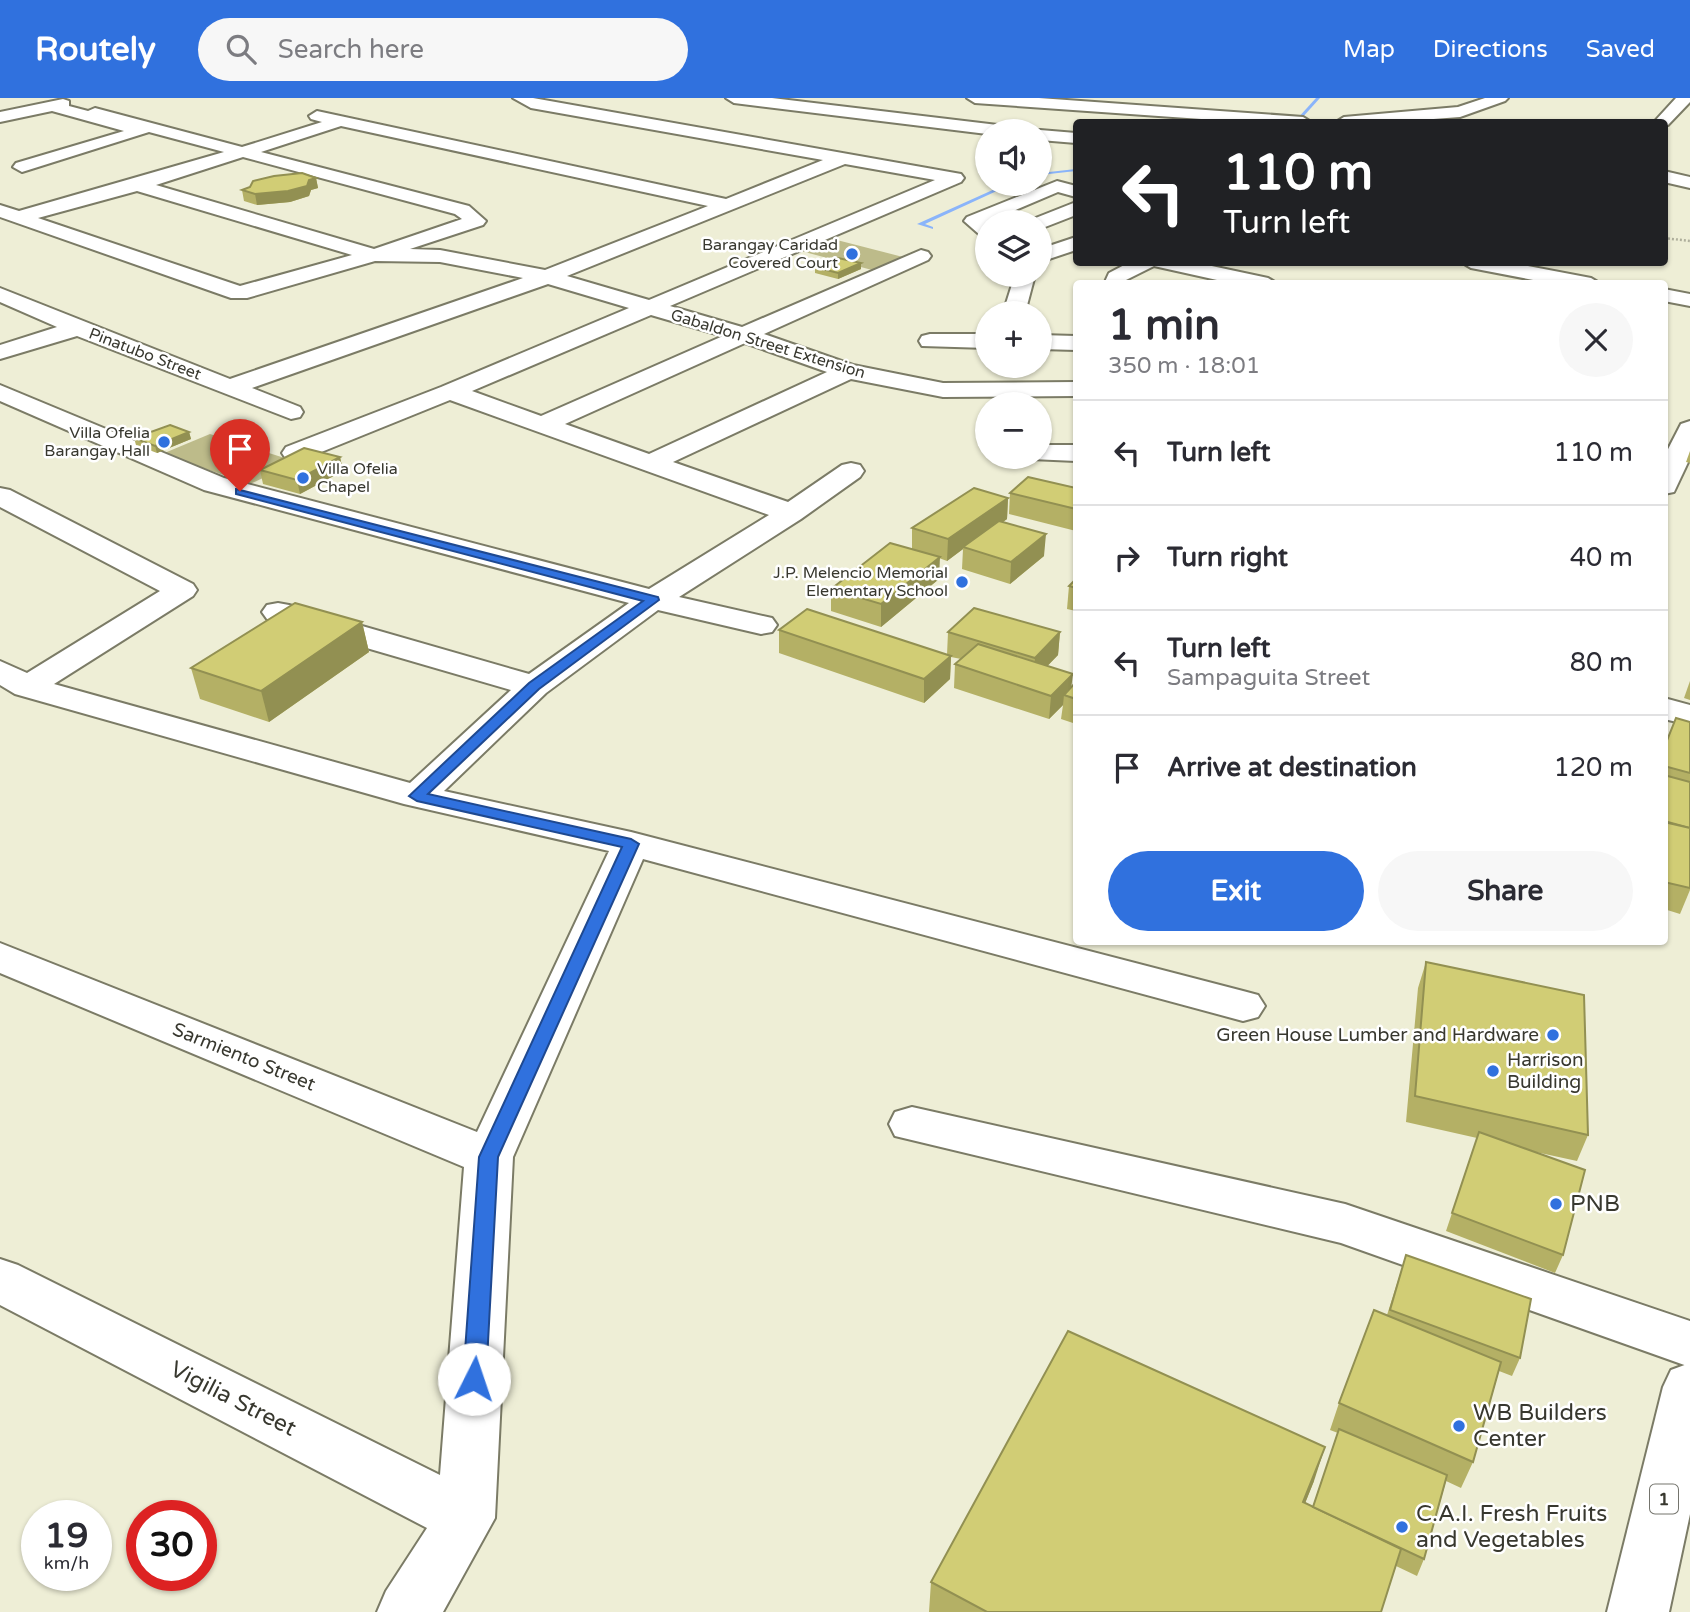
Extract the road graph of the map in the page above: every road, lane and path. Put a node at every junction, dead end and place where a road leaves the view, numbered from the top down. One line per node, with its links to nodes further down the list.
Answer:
1 (521, 98): 24 (street)
2 (734, 98): 9 (street)
3 (846, 98): 9 (street)
4 (975, 98): 14 (street)
5 (1429, 98): 10 (street)
6 (1500, 98): 10 (street)
7 (1685, 98): 18 (street)
8 (48, 102): 13 (street); 25 (street)
9 (827, 111): 20 (street)
10 (1460, 111): 16 (street); 17 (street)
11 (95, 113): 23 (street)
12 (317, 116): 19 (street)
13 (0, 117)
14 (1168, 118): 15 (street)
15 (1202, 119)
16 (1409, 119)
17 (1480, 119)
18 (1665, 119)
19 (341, 121): 23 (street); 30 (street)
20 (975, 128)
21 (1052, 136): 22 (street)
22 (1073, 138)
23 (241, 151): 28 (street); 40 (street)
24 (841, 159): 30 (street); 53 (street)
25 (44, 177)
26 (1668, 177): 27 (street)
27 (1690, 183)
28 (137, 185): 34 (street); 40 (street)
29 (1073, 191): 32 (street)
30 (729, 205): 46 (street)
31 (1073, 209): 35 (street)
32 (1000, 210)
33 (0, 211): 34 (street)
34 (20, 218): 40 (street)
35 (1052, 218)
36 (1668, 238): 37 (path)
37 (1690, 241)
38 (1073, 244): 39 (street)
39 (1052, 252)
40 (374, 255): 46 (street, Gabaldon Street Extension)
41 (921, 256): 55 (street)
42 (1139, 266): 47 (street)
43 (1180, 266): 48 (street)
44 (1497, 266): 45 (street)
45 (1550, 274): 49 (street)
46 (547, 277): 53 (street, Gabaldon Street Extension); 62 (street)
47 (1115, 280)
48 (1249, 280)
49 (1575, 280)
50 (0, 295): 54 (street, Pinatubo Street)
51 (1668, 296): 52 (street)
52 (1690, 300)
53 (648, 308): 55 (street, Gabaldon Street Extension); 64 (street)
54 (78, 328): 60 (street); 62 (street, Pinatubo Street)
55 (744, 335): 61 (street, Gabaldon Street Extension); 67 (street)
56 (930, 341): 57 (street)
57 (975, 341)
58 (1052, 342): 59 (street)
59 (1073, 343)
60 (0, 352)
61 (848, 371): 63 (street, Gabaldon Street Extension); 72 (street)
62 (231, 387): 66 (street, Pinatubo Street)
63 (1073, 389)
64 (450, 392): 67 (street); 69 (street)
65 (0, 393): 77 (street)
66 (291, 412)
67 (542, 425): 72 (street)
68 (1690, 429): 74 (street)
69 (295, 453)
70 (1052, 453): 71 (street)
71 (1073, 453)
72 (650, 463): 76 (street)
73 (851, 471): 76 (street)
74 (1673, 473)
75 (0, 496): 80 (street)
76 (791, 513): 77 (street)
77 (653, 600): 79 (street); 81 (street)
78 (278, 612): 81 (street)
79 (761, 625)
80 (13, 679): 84 (street)
81 (534, 686): 84 (street)
82 (1668, 710): 83 (street)
83 (1690, 715)
84 (417, 796): 85 (street)
85 (631, 844): 87 (street); 89 (street)
86 (0, 957): 89 (street, Sarmiento Street)
87 (1243, 1006)
88 (912, 1124): 91 (street)
89 (489, 1157): 93 (street)
90 (0, 1280): 93 (street, Vigilia Street)
91 (1690, 1344)
92 (1690, 1387): 95 (street, 1)
93 (466, 1518): 94 (street)
94 (408, 1612)
95 (1638, 1612)

